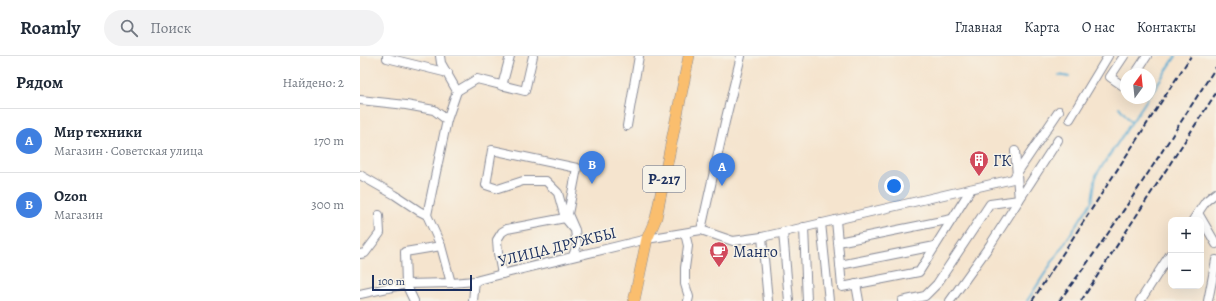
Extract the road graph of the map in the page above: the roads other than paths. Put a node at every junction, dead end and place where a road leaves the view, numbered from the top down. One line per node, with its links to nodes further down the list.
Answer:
1 (387, 56): 12 (street)
2 (440, 56): 12 (street)
3 (510, 56): 14 (street)
4 (533, 56): 14 (street)
5 (639, 56): 20 (street)
6 (689, 56): 42 (highway, Р-217)
7 (741, 56): 38 (street)
8 (1108, 56): 18 (street)
9 (1124, 56): 13 (street)
10 (1147, 56): 11 (street)
11 (1139, 68)
12 (448, 73): 15 (street)
13 (1120, 84)
14 (502, 86): 15 (street)
15 (457, 91): 19 (street)
16 (360, 100): 19 (street)
17 (1059, 111): 24 (street)
18 (1070, 119)
19 (447, 120): 30 (street)
20 (627, 126)
21 (1058, 140): 27 (street)
22 (1014, 151): 24 (street)
23 (360, 175): 30 (street)
24 (1016, 175): 25 (street); 27 (street)
25 (971, 189): 33 (street); 34 (street)
26 (1216, 193): 28 (street)
27 (1019, 200): 58 (street); 69 (street)
28 (1198, 213): 31 (street); 44 (street)
29 (379, 215): 47 (street)
30 (427, 215): 45 (street)
31 (1195, 217)
32 (565, 218): 37 (street); 37 (street); 52 (street)
33 (952, 219): 43 (street); 46 (street)
34 (836, 220): 35 (street); 43 (street)
35 (821, 223): 36 (street); 66 (street)
36 (804, 227): 39 (street); 65 (street)
37 (575, 230): 48 (street)
38 (701, 230): 40 (street, УЛИЦА ДРУЖБЫ); 41 (street)
39 (783, 232): 41 (street); 64 (street)
40 (685, 233): 42 (street, УЛИЦА ДРУЖБЫ); 62 (street)
41 (762, 237): 63 (street)
42 (647, 238): 48 (street, УЛИЦА ДРУЖБЫ); 61 (highway, Р-217)
43 (838, 242): 51 (street)
44 (1216, 244)
45 (441, 246): 54 (street); 55 (street)
46 (935, 246): 51 (street); 56 (street)
47 (360, 254)
48 (574, 256): 52 (street, УЛИЦА ДРУЖБЫ)
49 (1168, 258): 70 (street)
50 (1216, 260): 71 (street)
51 (840, 265): 56 (street)
52 (502, 274): 53 (street, УЛИЦА ДРУЖБЫ)
53 (475, 281): 54 (street, УЛИЦА ДРУЖБЫ); 60 (street)
54 (451, 283): 55 (street, УЛИЦА ДРУЖБЫ)
55 (406, 284): 57 (street, УЛИЦА ДРУЖБЫ); 59 (street)
56 (856, 284): 67 (street)
57 (360, 294)
58 (920, 299): 68 (street)
59 (414, 301)
60 (472, 301)
61 (634, 301)
62 (688, 301)
63 (768, 301)
64 (789, 301)
65 (807, 301)
66 (829, 301)
67 (859, 301)
68 (902, 301)
69 (950, 301)
70 (1140, 301)
71 (1208, 301)

